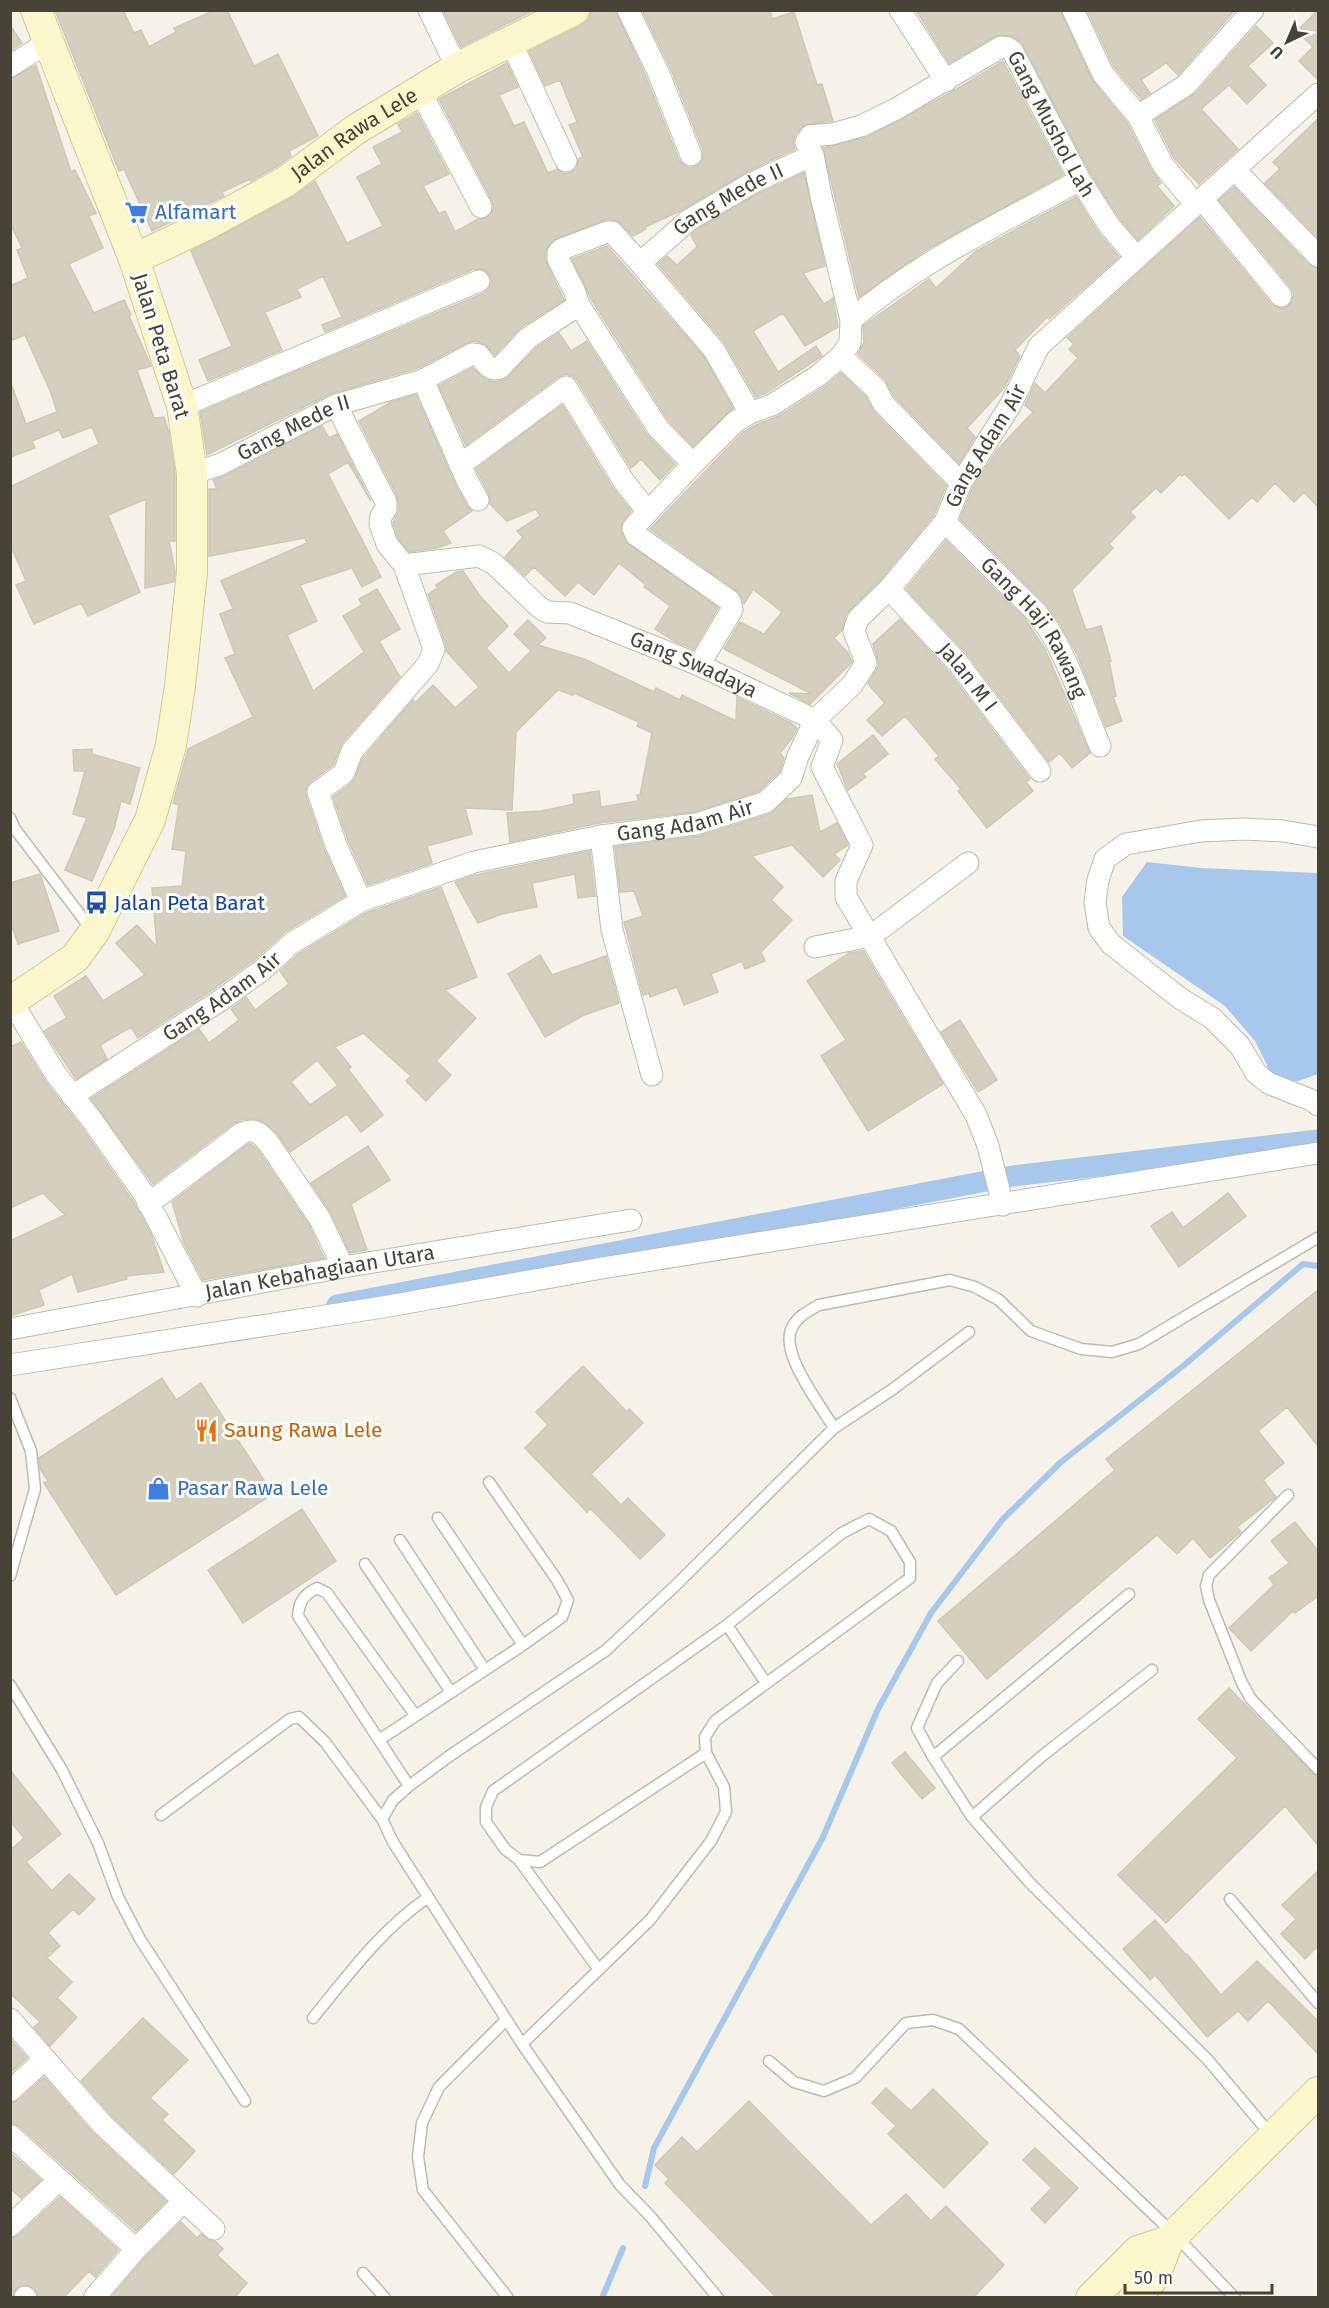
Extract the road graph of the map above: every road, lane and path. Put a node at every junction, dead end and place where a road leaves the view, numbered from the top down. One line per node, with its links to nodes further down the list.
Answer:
1 (36, 10): 9 (main road, Jalan Peta Barat)
2 (429, 10): 11 (street)
3 (574, 10): 8 (main road, Jalan Rawa Lele)
4 (628, 10): 17 (street)
5 (900, 10): 12 (street)
6 (1073, 10): 15 (street)
7 (1253, 10): 15 (street)
8 (511, 42): 11 (main road, Jalan Rawa Lele); 18 (street)
9 (47, 43): 10 (street); 25 (main road, Jalan Peta Barat)
10 (10, 66)
11 (457, 68): 13 (main road, Jalan Rawa Lele)
12 (946, 81): 16 (street); 20 (street, Gang Mushol Lah)
13 (420, 91): 22 (street); 25 (main road, Jalan Rawa Lele)
14 (1318, 94): 19 (street, Gang Adam Air)
15 (1138, 116): 21 (street)
16 (813, 154): 26 (street, Gang Mede II); 30 (street, Gang Mede II)
17 (691, 155)
18 (566, 160)
19 (1234, 170): 21 (street, Gang Adam Air); 23 (street)
20 (1080, 180): 24 (street, Gang Mushol Lah); 30 (street)
21 (1199, 202): 24 (street, Gang Adam Air); 28 (street)
22 (482, 207)
23 (1318, 256)
24 (1136, 257): 39 (street, Gang Adam Air)
25 (134, 259): 34 (main road, Jalan Peta Barat)
26 (640, 263): 29 (street); 35 (street)
27 (479, 280): 34 (street)
28 (1281, 296)
29 (579, 305): 32 (street, Gang Mede II); 36 (street)
30 (851, 320): 31 (street, Gang Mede II)
31 (841, 356): 35 (street); 39 (street)
32 (423, 380): 33 (street, Gang Mede II); 37 (street)
33 (336, 405): 38 (street, Gang Mede II); 43 (street)
34 (182, 406): 38 (main road, Jalan Peta Barat)
35 (750, 414): 36 (street)
36 (693, 464): 41 (street)
37 (460, 465): 40 (street); 41 (street)
38 (192, 474): 54 (main road, Jalan Peta Barat)
39 (961, 483): 42 (street, Gang Adam Air)
40 (478, 500)
41 (648, 512): 45 (street)
42 (945, 522): 44 (street, Gang Adam Air); 47 (street, Gang Haji Rawang)
43 (404, 565): 45 (street, Gang Swadaya); 53 (street)
44 (890, 589): 46 (street, Gang Adam Air); 48 (street, Jalan M I)
45 (699, 665): 46 (street, Gang Swadaya)
46 (815, 720): 50 (street, Gang Adam Air); 55 (street)
47 (1100, 746)
48 (1040, 771)
49 (10, 818): 54 (lane)
50 (601, 836): 53 (street, Gang Adam Air); 58 (street)
51 (1318, 837): 60 (street)
52 (968, 863): 55 (street)
53 (361, 901): 59 (street, Gang Adam Air)
54 (94, 932): 57 (main road, Jalan Peta Barat)
55 (871, 936): 56 (street); 62 (street)
56 (815, 947)
57 (11, 1002): 59 (street)
58 (652, 1075)
59 (72, 1096): 63 (street)
60 (1318, 1105)
61 (1318, 1153): 62 (street)
62 (1001, 1197): 70 (street)
63 (148, 1204): 66 (street); 67 (street)
64 (631, 1220): 66 (street, Jalan Kebahagiaan Utara)
65 (1317, 1239): 72 (lane)
66 (343, 1267): 67 (street, Jalan Kebahagiaan Utara)
67 (197, 1296): 68 (street, Jalan Kebahagiaan Utara)
68 (10, 1329)
69 (969, 1332): 72 (lane)
70 (10, 1365)
71 (10, 1398): 78 (lane)
72 (834, 1428): 93 (lane)
73 (489, 1482): 81 (lane)
74 (1288, 1495): 92 (lane)
75 (438, 1518): 81 (lane)
76 (400, 1540): 83 (lane)
77 (365, 1564): 87 (lane)
78 (10, 1576)
79 (1129, 1594): 91 (lane)
80 (727, 1625): 85 (lane); 85 (lane); 97 (lane)
81 (523, 1645): 83 (lane)
82 (958, 1661): 91 (lane)
83 (485, 1670): 87 (lane)
84 (1152, 1670): 95 (lane)
85 (766, 1683): 90 (lane)
86 (10, 1685): 110 (lane)
87 (451, 1692): 88 (lane)
88 (415, 1715): 89 (lane); 89 (lane)
89 (379, 1740): 93 (lane)
90 (706, 1753): 97 (lane); 100 (lane)
91 (933, 1757): 95 (lane)
92 (1318, 1769)
93 (409, 1786): 96 (lane)
94 (161, 1815): 96 (lane)
95 (972, 1817): 112 (lane)
96 (382, 1820): 98 (lane)
97 (519, 1860): 100 (lane)
98 (427, 1898): 102 (lane); 104 (lane)
99 (1230, 1899): 101 (lane)
100 (599, 1970): 105 (lane)
101 (1318, 2003)
102 (313, 2018)
103 (10, 2019): 106 (street)
104 (506, 2020): 105 (lane); 122 (lane)
105 (522, 2044): 123 (lane)
106 (45, 2059): 108 (street); 114 (street)
107 (769, 2061): 117 (lane)
108 (10, 2091)
109 (1318, 2092): 112 (main road)
110 (245, 2101)
111 (10, 2135): 113 (street)
112 (1273, 2138): 117 (main road)
113 (58, 2180): 115 (street); 118 (street)
114 (183, 2202): 116 (street); 118 (street)
115 (10, 2226)
116 (214, 2229)
117 (1171, 2238): 124 (main road); 125 (main road); 126 (lane)
118 (136, 2249): 120 (street)
119 (363, 2273): 121 (lane)
120 (94, 2298)
121 (385, 2298)
122 (508, 2298)
123 (718, 2298)
124 (1090, 2298)
125 (1134, 2298)
126 (1234, 2298)

